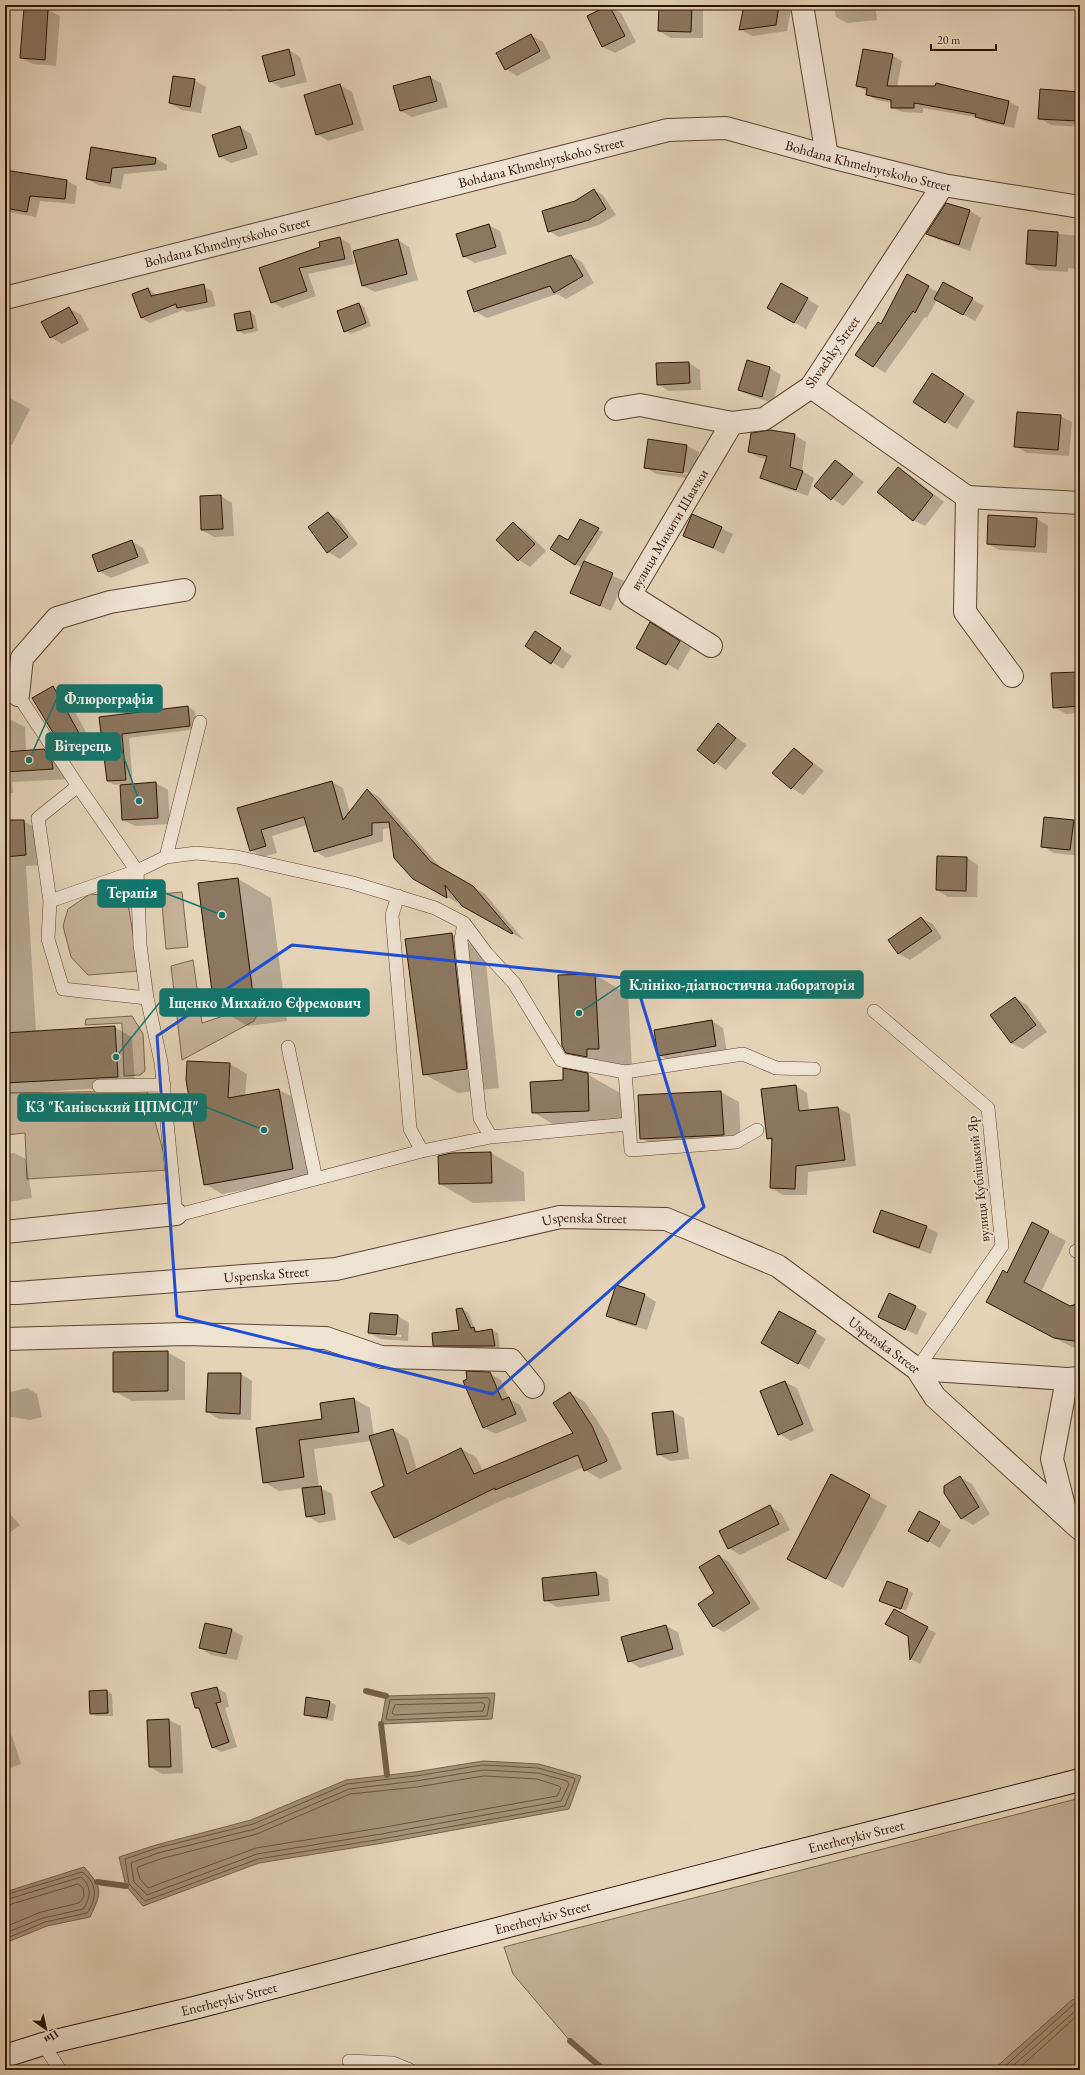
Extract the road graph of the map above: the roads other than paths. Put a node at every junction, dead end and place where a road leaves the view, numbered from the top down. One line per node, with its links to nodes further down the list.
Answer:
1 (802, 5): 2 (street)
2 (826, 156): 3 (street, Bohdana Khmelnytskoho Street); 5 (street, Bohdana Khmelnytskoho Street)
3 (943, 185): 4 (street, Bohdana Khmelnytskoho Street); 6 (street, Shvachky Street)
4 (1080, 207)
5 (5, 298)
6 (811, 387): 8 (street, Shvachky Street); 9 (street)
7 (616, 408): 8 (street, Shvachky Street)
8 (732, 423): 12 (street, вулиця Микити Швачки)
9 (967, 497): 10 (street); 13 (street)
10 (1080, 503)
11 (184, 590): 14 (street)
12 (711, 646)
13 (1012, 676)
14 (18, 695): 16 (lane)
15 (200, 722): 17 (lane)
16 (78, 786): 18 (lane); 20 (lane)
17 (166, 857): 18 (lane); 19 (lane)
18 (137, 871): 20 (lane); 22 (lane)
19 (398, 896): 21 (lane); 32 (lane)
20 (50, 901): 22 (lane)
21 (464, 923): 26 (lane); 31 (lane)
22 (148, 998): 27 (lane)
23 (874, 1012): 38 (lane, вулиця Кубліцький Яр)
24 (288, 1047): 33 (lane)
25 (814, 1069): 26 (lane)
26 (625, 1072): 29 (lane)
27 (164, 1085): 28 (lane); 34 (lane)
28 (98, 1086)
29 (629, 1124): 30 (lane); 31 (lane)
30 (757, 1130)
31 (491, 1137): 32 (lane)
32 (422, 1151): 33 (lane)
33 (316, 1180): 34 (lane)
34 (176, 1214): 35 (street)
35 (5, 1232)
36 (5, 1292): 38 (street, Uspenska Street)
37 (5, 1339): 40 (street)
38 (917, 1369): 39 (street); 41 (street, Uspenska Street)
39 (1074, 1378): 41 (street, Uspenska Street)
40 (533, 1387)
41 (1073, 1521)
42 (1080, 1780): 43 (street, Enerhetykiv Street)
43 (43, 2044): 44 (street, Enerhetykiv Street); 46 (lane)
44 (5, 2056)
45 (349, 2061): 47 (lane)
46 (60, 2070)
47 (410, 2070)

